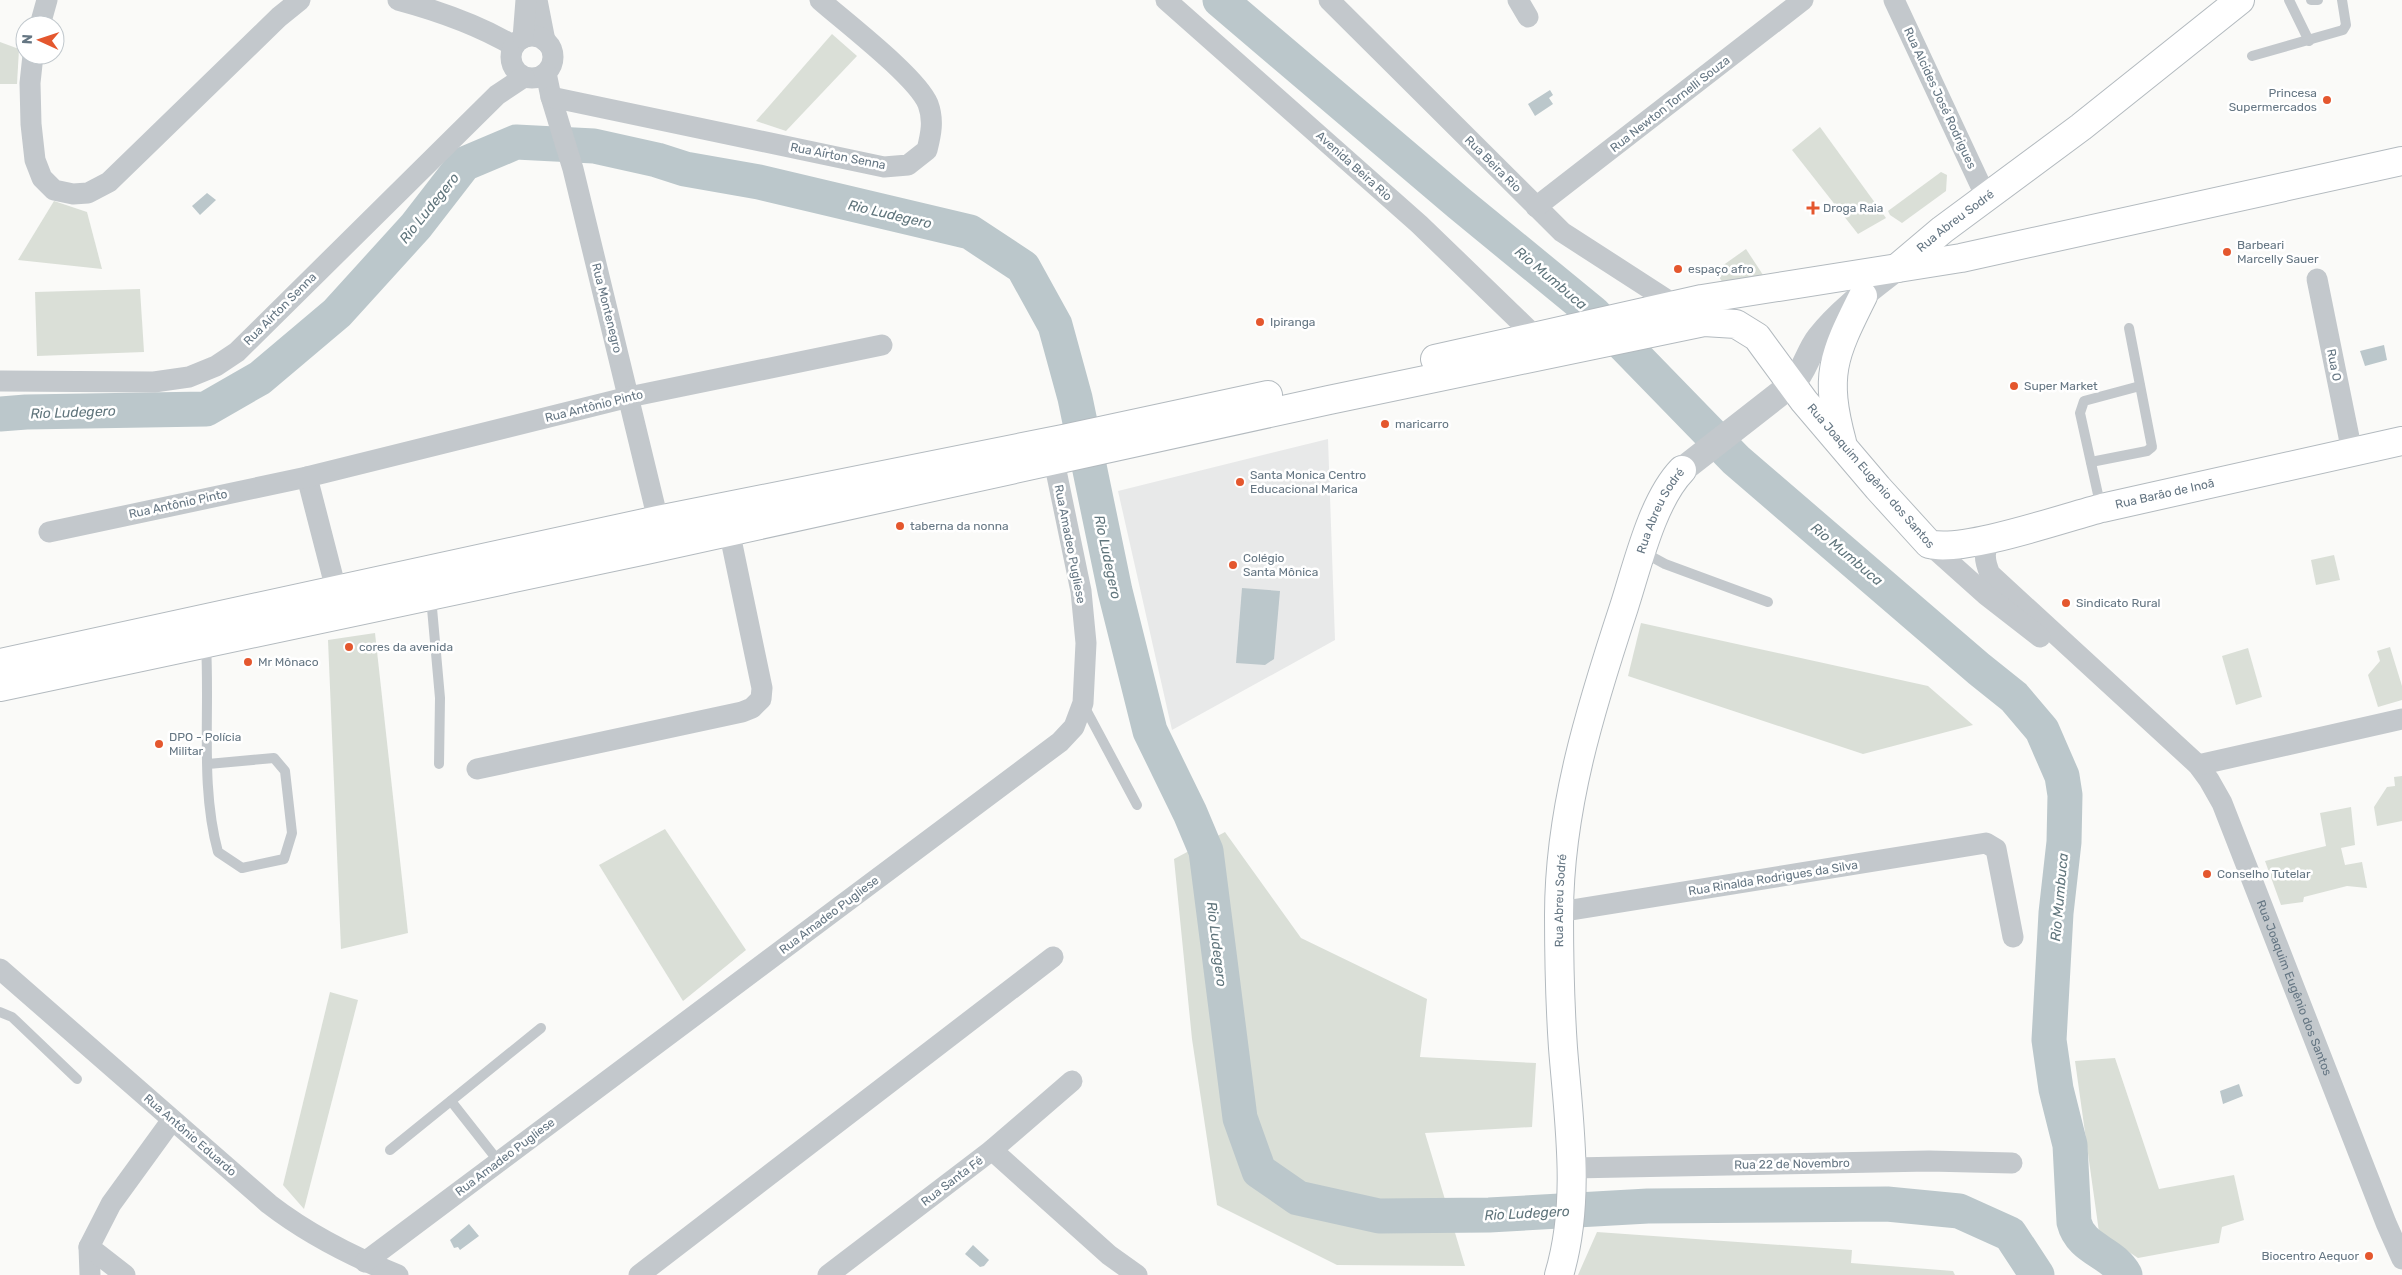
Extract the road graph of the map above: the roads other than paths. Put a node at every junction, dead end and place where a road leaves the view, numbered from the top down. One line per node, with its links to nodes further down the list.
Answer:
1 (47, 0): 17 (street)
2 (300, 0): 16 (street)
3 (398, 0): 20 (street)
4 (526, 0): 20 (street)
5 (537, 0): 18 (street)
6 (820, 0): 24 (street, Rua Aírton Senna)
7 (1166, 0): 33 (street, Avenida Beira Rio)
8 (1329, 0): 27 (street, Rua Beira Rio)
9 (1803, 0): 27 (street, Rua Newton Tornelli Souza)
10 (1894, 0): 26 (street, Rua Alcides José Rodrigues)
11 (2240, 0): 26 (main road, Rua Abreu Sodré)
12 (2289, 0): 19 (lane)
13 (2311, 0): 14 (lane)
14 (2318, 0)
15 (2342, 0): 19 (lane)
16 (280, 9): 22 (street)
17 (43, 15)
18 (546, 41): 20 (street); 23 (street)
19 (2308, 41): 21 (lane)
20 (519, 42): 23 (street)
21 (2252, 56)
22 (32, 65)
23 (530, 74): 24 (street, Rua Montenegro); 36 (street, Rua Aírton Senna)
24 (551, 97): 39 (street, Rua Montenegro)
25 (2402, 161): 28 (main road)
26 (1986, 197): 28 (main road, Rua Abreu Sodré)
27 (1536, 207): 31 (street, Rua Beira Rio)
28 (1897, 268): 30 (street, Rua Abreu Sodré); 31 (main road)
29 (2317, 279): 43 (street, Rua O)
30 (1863, 296): 37 (street, Rua Abreu Sodré); 42 (main road)
31 (1664, 315): 34 (main road); 37 (main road, Rua Joaquim Eugênio dos Santos)
32 (2129, 328): 38 (lane)
33 (1536, 337): 34 (main road); 40 (main road)
34 (1566, 340): 40 (main road)
35 (882, 345): 39 (street, Rua Antônio Pinto)
36 (0, 382)
37 (1792, 384): 42 (main road, Rua Joaquim Eugênio dos Santos); 46 (street, Rua Abreu Sodré)
38 (2140, 386): 45 (lane); 45 (lane)
39 (628, 397): 47 (street, Rua Antônio Pinto); 49 (street, Rua Montenegro)
40 (1119, 437): 44 (main road)
41 (2402, 440): 43 (main road, Rua Barão de Inoã)
42 (1843, 446): 53 (main road, Rua Joaquim Eugênio dos Santos)
43 (2352, 452): 48 (main road, Rua Barão de Inoã)
44 (1061, 453): 49 (main road); 50 (main road); 62 (street, Rua Amadeo Pugliese)
45 (2091, 462): 48 (lane)
46 (1682, 470): 54 (main road, Rua Abreu Sodré)
47 (308, 477): 51 (street, Rua Antônio Pinto); 56 (street)
48 (2101, 508): 52 (main road, Rua Barão de Inoã)
49 (658, 520): 56 (main road)
50 (729, 530): 55 (main road); 67 (street)
51 (49, 532)
52 (1992, 537): 53 (main road, Rua Barão de Inoã); 60 (street, Rua Joaquim Eugênio dos Santos)
53 (1929, 544): 60 (street, Rua Joaquim Eugênio dos Santos)
54 (1642, 552): 57 (lane); 69 (main road, Rua Abreu Sodré)
55 (431, 596): 56 (main road); 65 (lane)
56 (339, 601): 58 (main road); 59 (main road)
57 (1768, 602)
58 (206, 644): 61 (main road); 64 (lane)
59 (0, 663)
60 (2096, 673): 66 (street, Rua Joaquim Eugênio dos Santos)
61 (0, 687)
62 (1083, 703): 68 (lane); 81 (street, Rua Amadeo Pugliese)
63 (2402, 719): 66 (street)
64 (208, 764): 64 (lane)
65 (440, 764)
66 (2198, 764): 85 (street, Rua Joaquim Eugênio dos Santos)
67 (477, 770)
68 (1137, 805)
69 (1559, 912): 70 (street, Rua Rinalda Rodrigues da Silva); 83 (main road, Rua Abreu Sodré)
70 (2013, 937)
71 (1053, 957): 90 (street)
72 (0, 968): 78 (street, Rua Antônio Eduardo)
73 (0, 1012): 75 (lane)
74 (541, 1028): 77 (lane)
75 (77, 1079)
76 (1072, 1081): 80 (street, Rua Santa Fé)
77 (451, 1101): 79 (lane); 81 (lane)
78 (172, 1120): 84 (street); 86 (street, Rua Antônio Eduardo)
79 (390, 1150)
80 (992, 1150): 91 (street, Rua Santa Fé); 92 (street)
81 (499, 1162): 86 (street, Rua Amadeo Pugliese)
82 (2012, 1163): 83 (street, Rua 22 de Novembro)
83 (1572, 1168): 93 (main road, Rua Abreu Sodré)
84 (89, 1247): 87 (street); 88 (street)
85 (2402, 1259)
86 (365, 1262): 89 (street, Rua Antônio Eduardo)
87 (90, 1275)
88 (125, 1275)
89 (398, 1275)
90 (639, 1275)
91 (828, 1275)
92 (1137, 1275)
93 (1559, 1275)

